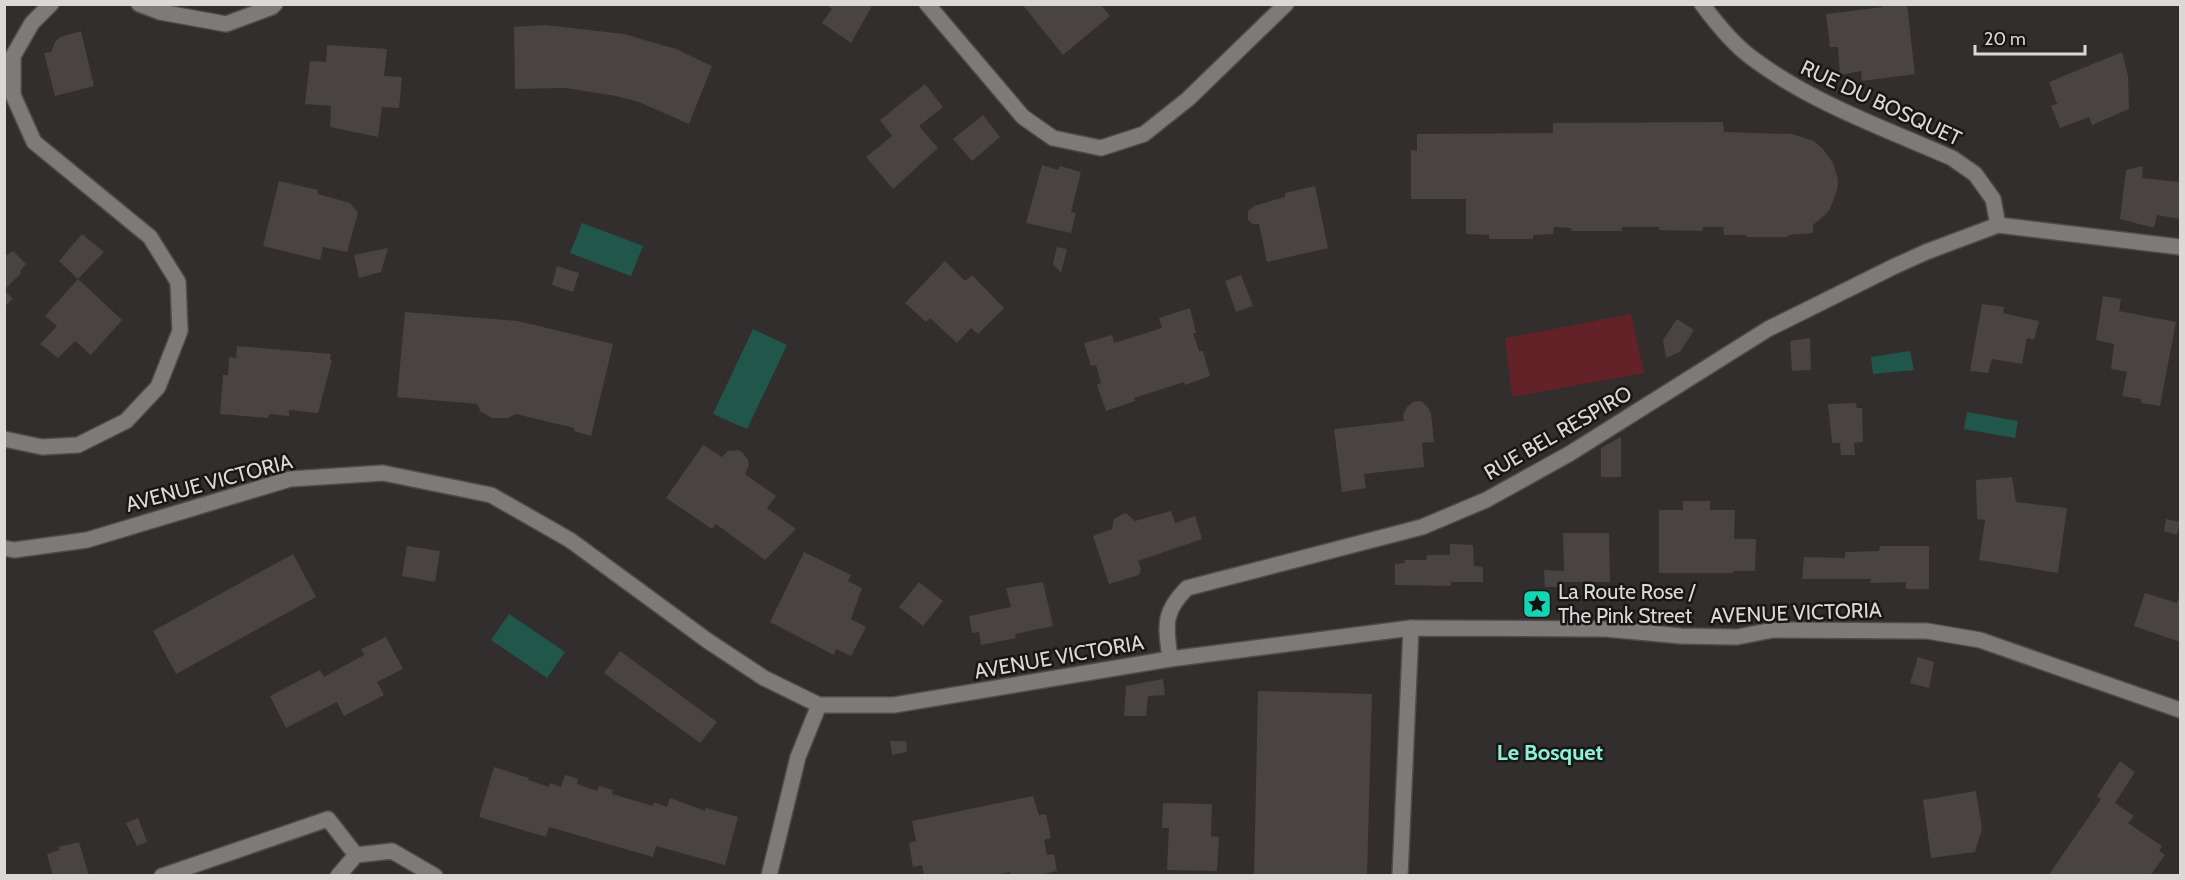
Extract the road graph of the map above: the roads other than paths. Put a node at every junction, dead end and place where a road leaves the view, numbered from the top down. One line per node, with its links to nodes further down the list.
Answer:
1 (51, 4): 9 (street)
2 (139, 4): 3 (street)
3 (275, 4)
4 (927, 4): 6 (street)
5 (1702, 4): 7 (street, RUE DU BOSQUET)
6 (1286, 5)
7 (1998, 225): 8 (street); 12 (street, RUE BEL RESPIRO)
8 (2181, 247)
9 (4, 440)
10 (4, 548): 13 (street, AVENUE VICTORIA)
11 (1412, 628): 12 (street, AVENUE VICTORIA); 14 (street, AVENUE VICTORIA); 20 (street)
12 (1170, 659): 13 (street, AVENUE VICTORIA)
13 (819, 705): 19 (street)
14 (2181, 710)
15 (356, 855): 16 (street); 17 (street); 18 (street)
16 (162, 876)
17 (338, 876)
18 (435, 876)
19 (769, 876)
20 (1400, 876)

